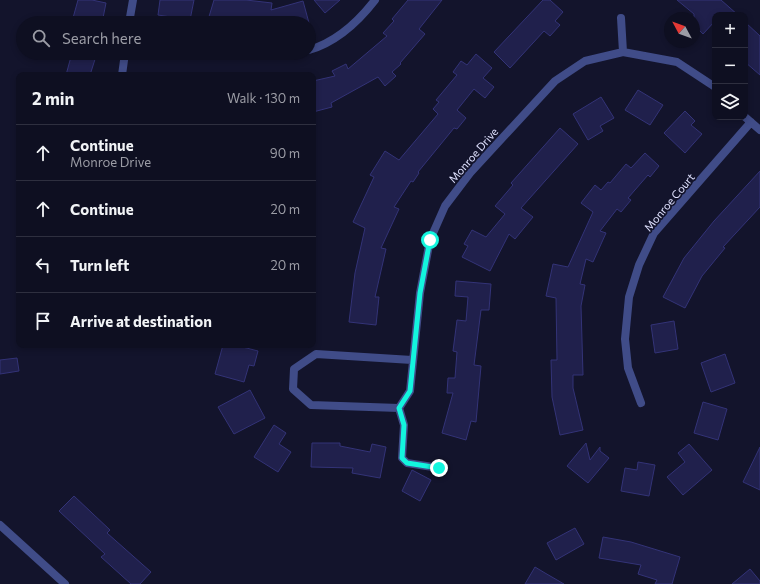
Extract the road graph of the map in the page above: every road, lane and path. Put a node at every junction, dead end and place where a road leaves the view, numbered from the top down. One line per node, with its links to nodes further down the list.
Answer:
1 (133, 0): 3 (street)
2 (375, 0): 5 (street)
3 (130, 16)
4 (621, 18): 6 (street)
5 (316, 48)
6 (623, 52): 9 (street, Monroe Drive); 12 (street, Monroe Drive)
7 (124, 60): 8 (street)
8 (122, 72)
9 (712, 85)
10 (748, 120): 11 (street); 13 (street, Monroe Court)
11 (760, 130)
12 (412, 360): 14 (street, Monroe Drive); 14 (street)
13 (641, 403)
14 (399, 408): 15 (street)
15 (439, 468)
16 (0, 525): 17 (street)
17 (65, 584)

